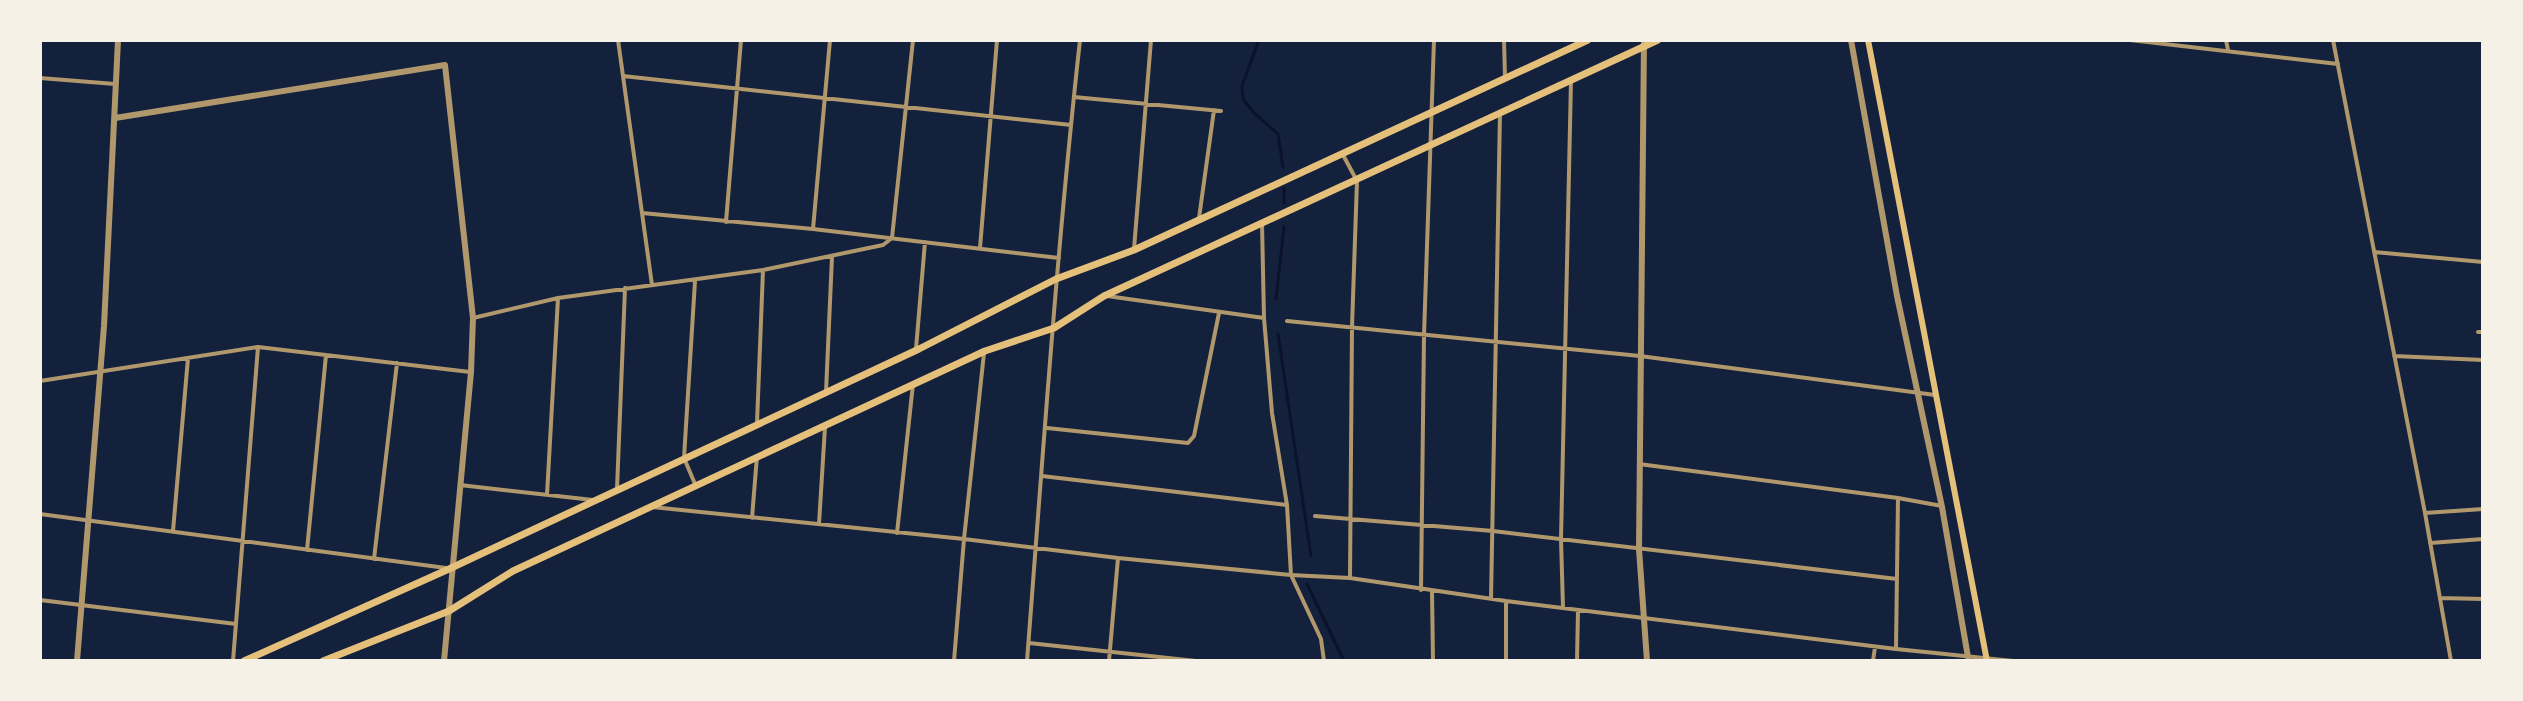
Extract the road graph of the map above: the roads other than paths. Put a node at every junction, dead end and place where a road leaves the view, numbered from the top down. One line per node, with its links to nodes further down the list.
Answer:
1 (118, 40): 26 (street)
2 (618, 40): 22 (street)
3 (741, 40): 27 (street)
4 (830, 40): 29 (street)
5 (913, 40): 31 (street)
6 (997, 40): 36 (street)
7 (1080, 40): 28 (street)
8 (1151, 40): 30 (street)
9 (1434, 40): 34 (street)
10 (1504, 40): 24 (street)
11 (1588, 40): 24 (main road)
12 (1658, 40): 19 (main road)
13 (1851, 40): 85 (street)
14 (1868, 40): 86 (main road)
15 (2130, 40): 18 (street)
16 (2226, 40): 20 (street)
17 (2333, 40): 21 (street)
18 (2159, 42): 20 (street)
19 (1644, 43): 25 (main road); 75 (street)
20 (2228, 50): 21 (street)
21 (2338, 64): 51 (street)
22 (623, 76): 27 (street); 42 (street)
23 (40, 78): 26 (street)
24 (1505, 78): 34 (main road)
25 (1571, 80): 35 (main road); 71 (street)
26 (117, 84): 37 (street)
27 (737, 89): 29 (street); 44 (street)
28 (1074, 97): 30 (street); 38 (street)
29 (825, 99): 31 (street); 46 (street)
30 (1145, 103): 32 (street); 50 (street)
31 (906, 107): 36 (street); 47 (street)
32 (1214, 110): 33 (street); 43 (street)
33 (1221, 111)
34 (1431, 113): 39 (street); 40 (main road)
35 (1500, 113): 39 (main road); 69 (street)
36 (991, 117): 38 (street); 49 (street)
37 (115, 118): 63 (street); 80 (street)
38 (1071, 125): 53 (street)
39 (1430, 146): 41 (main road); 68 (street)
40 (1342, 153): 41 (street); 43 (main road)
41 (1357, 181): 45 (main road); 66 (street)
42 (642, 213): 44 (street); 58 (street)
43 (1199, 220): 50 (main road)
44 (726, 222): 46 (street)
45 (1262, 223): 60 (main road); 64 (street)
46 (813, 229): 47 (street)
47 (892, 238): 48 (street); 52 (street)
48 (925, 242): 49 (street); 72 (street)
49 (980, 248): 53 (street)
50 (1134, 250): 56 (main road)
51 (2374, 252): 54 (street); 76 (street)
52 (832, 257): 55 (street); 84 (street)
53 (1059, 258): 56 (street)
54 (2483, 262)
55 (763, 270): 57 (street); 87 (street)
56 (1056, 279): 67 (street); 72 (main road)
57 (695, 281): 58 (street); 91 (street)
58 (652, 285): 59 (street)
59 (625, 288): 61 (street); 96 (street)
60 (1104, 296): 62 (street); 67 (main road)
61 (558, 298): 63 (street); 97 (street)
62 (1219, 313): 64 (street); 89 (street)
63 (473, 318): 81 (street)
64 (1264, 318): 100 (street)
65 (1287, 321): 66 (street)
66 (1352, 327): 68 (street); 108 (street)
67 (1054, 328): 73 (main road); 89 (street)
68 (1424, 335): 69 (street); 111 (street)
69 (1496, 342): 71 (street); 112 (street)
70 (258, 347): 74 (street); 77 (street); 118 (street)
71 (1565, 348): 75 (street); 116 (street)
72 (916, 351): 84 (main road)
73 (985, 351): 83 (main road); 115 (street)
74 (326, 355): 79 (street); 122 (street)
75 (1640, 356): 85 (street); 92 (street)
76 (2394, 356): 78 (street); 104 (street)
77 (188, 358): 80 (street); 113 (street)
78 (2483, 360)
79 (397, 363): 81 (street); 124 (street)
80 (101, 372): 82 (street); 109 (street)
81 (471, 372): 95 (street)
82 (40, 381)
83 (913, 384): 88 (main road); 114 (street)
84 (826, 392): 87 (main road)
85 (1918, 393): 86 (street); 102 (street)
86 (1935, 395): 148 (main road)
87 (757, 424): 91 (main road)
88 (825, 424): 90 (main road); 110 (street)
89 (1047, 428): 93 (street)
90 (757, 455): 94 (main road); 107 (street)
91 (684, 458): 94 (street); 96 (main road)
92 (1639, 464): 98 (street); 121 (street)
93 (1042, 476): 100 (street); 120 (street)
94 (695, 484): 101 (main road)
95 (460, 485): 97 (street); 125 (street)
96 (617, 489): 99 (main road)
97 (547, 495): 99 (street)
98 (1898, 498): 102 (street); 128 (street)
99 (593, 500): 125 (main road)
100 (1287, 505): 126 (street)
101 (646, 506): 107 (street); 139 (main road)
102 (1942, 507): 146 (street)
103 (2483, 509): 104 (street)
104 (2425, 513): 119 (street)
105 (40, 514): 109 (street)
106 (1315, 516): 108 (street)
107 (752, 518): 110 (street)
108 (1349, 518): 111 (street); 127 (street)
109 (87, 520): 113 (street); 136 (street)
110 (819, 524): 114 (street)
111 (1422, 524): 112 (street); 129 (street)
112 (1493, 531): 116 (street); 132 (street)
113 (173, 532): 118 (street)
114 (897, 533): 115 (street)
115 (964, 539): 120 (street); 154 (street)
116 (1561, 539): 121 (street); 137 (street)
117 (2483, 539): 119 (street)
118 (241, 541): 122 (street); 141 (street)
119 (2430, 543): 131 (street)
120 (1036, 549): 123 (street); 142 (street)
121 (1639, 549): 128 (street); 140 (street)
122 (307, 550): 124 (street)
123 (1118, 558): 126 (street); 145 (street)
124 (374, 559): 125 (street)
125 (451, 568): 139 (street); 151 (main road)
126 (1291, 575): 127 (street); 158 (street)
127 (1350, 578): 129 (street)
128 (1897, 579): 144 (street)
129 (1421, 590): 130 (street)
130 (1432, 591): 132 (street); 159 (street)
131 (2440, 598): 133 (street); 165 (street)
132 (1491, 599): 135 (street)
133 (2483, 599)
134 (40, 600): 136 (street)
135 (1506, 601): 137 (street); 160 (street)
136 (81, 605): 141 (street); 149 (street)
137 (1563, 608): 138 (street)
138 (1578, 610): 140 (street); 161 (street)
139 (449, 611): 152 (main road); 153 (street)
140 (1642, 617): 143 (street); 162 (street)
141 (236, 624): 150 (street)
142 (1029, 643): 145 (street); 155 (street)
143 (1875, 647): 144 (street); 163 (street)
144 (1896, 649): 146 (street)
145 (1109, 652): 147 (street); 156 (street)
146 (1968, 659): 148 (street)
147 (1182, 660): 157 (street)
148 (1986, 660): 164 (street)
149 (77, 661)
150 (233, 661)
151 (244, 661)
152 (323, 661)
153 (444, 661)
154 (954, 661)
155 (1027, 661)
156 (1109, 661)
157 (1196, 661)
158 (1324, 661)
159 (1433, 661)
160 (1506, 661)
161 (1577, 661)
162 (1647, 661)
163 (1873, 661)
164 (2013, 661)
165 (2451, 661)

